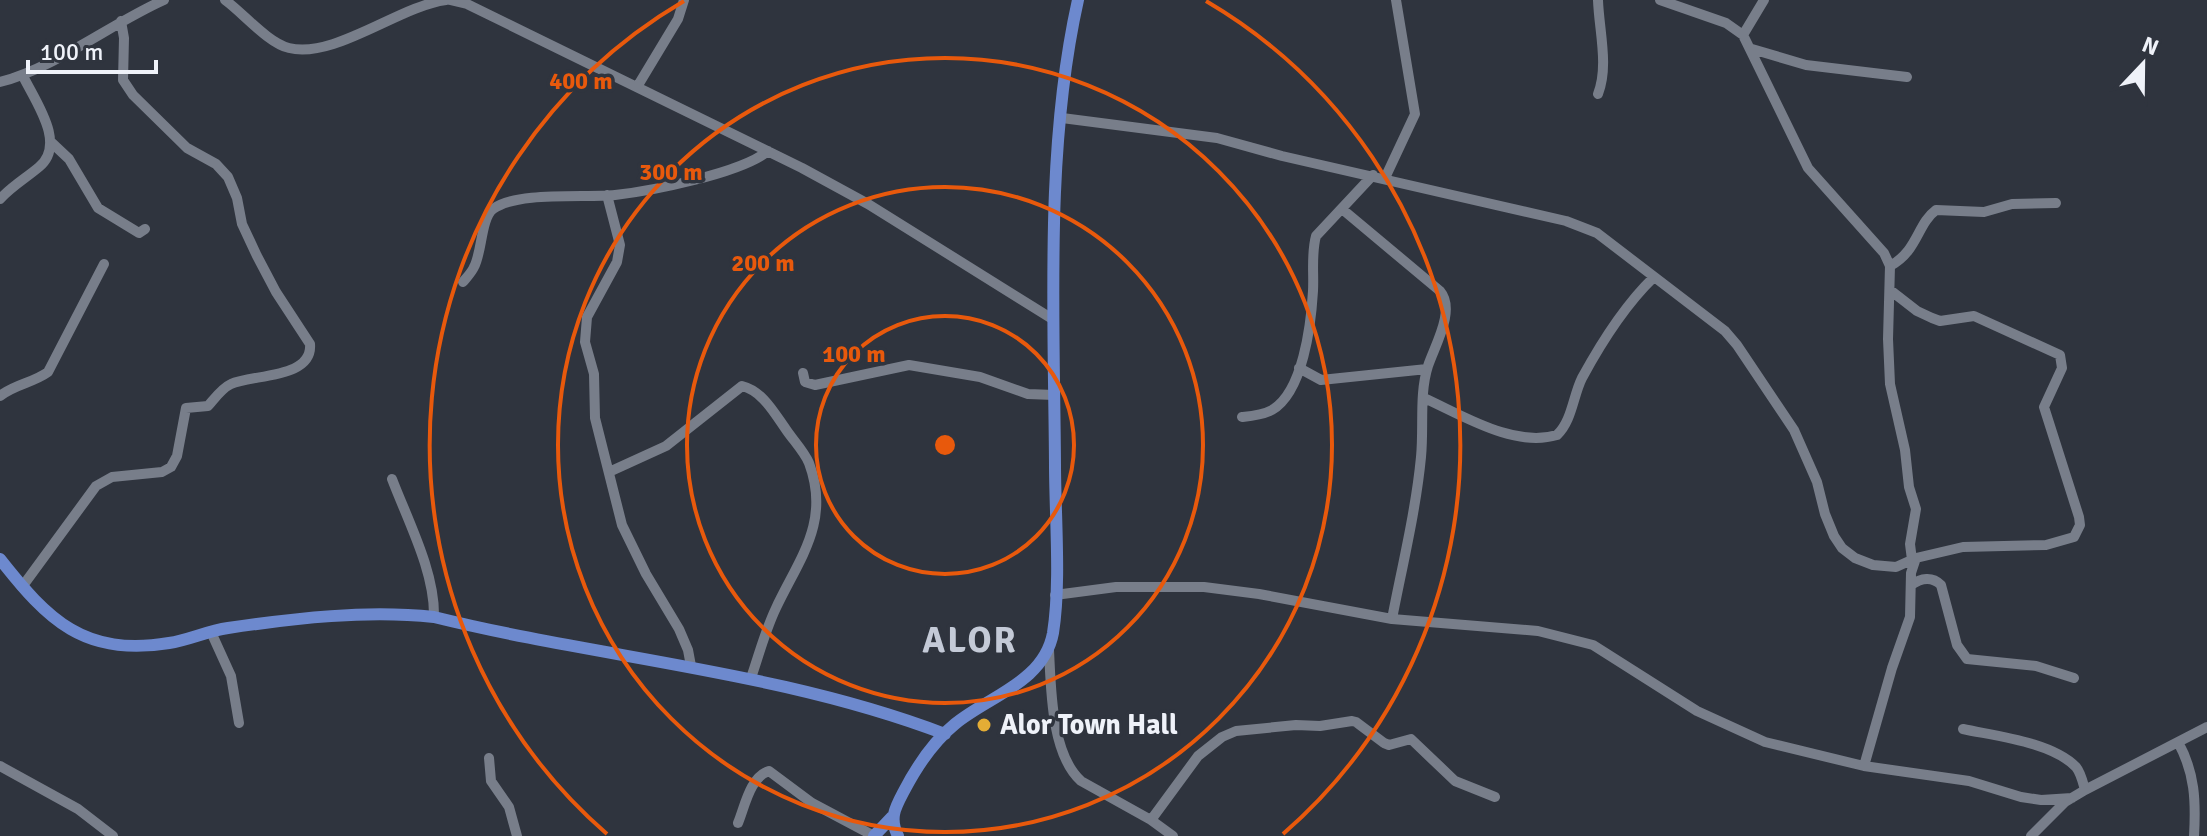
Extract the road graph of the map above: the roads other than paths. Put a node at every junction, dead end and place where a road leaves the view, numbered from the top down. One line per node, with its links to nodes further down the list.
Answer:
1 (164, 0): 10 (street)
2 (225, 0): 3 (street)
3 (448, 0): 16 (street)
4 (684, 0): 16 (street)
5 (1078, 0): 18 (main road)
6 (1396, 0): 22 (street)
7 (1598, 0): 17 (street)
8 (1660, 0): 11 (street)
9 (1764, 0): 11 (street)
10 (121, 21): 13 (street); 47 (street)
11 (1743, 35): 12 (street)
12 (1752, 49): 14 (street); 29 (street)
13 (23, 76): 15 (street); 19 (street)
14 (1907, 77)
15 (0, 82)
16 (637, 87): 20 (street)
17 (1598, 94)
18 (1062, 118): 21 (street); 33 (main road)
19 (52, 143): 24 (street); 27 (street)
20 (768, 151): 23 (street); 33 (street)
21 (1373, 175): 22 (street); 26 (street)
22 (1385, 178): 30 (street)
23 (607, 195): 31 (street); 41 (street)
24 (0, 199)
25 (2056, 203): 29 (street)
26 (1342, 209): 34 (street); 35 (street)
27 (145, 229)
28 (104, 264): 38 (street)
29 (1890, 266): 32 (street)
30 (1654, 277): 39 (street); 45 (street)
31 (463, 282)
32 (1890, 290): 44 (street); 44 (street)
33 (1054, 320): 37 (main road)
34 (1299, 368): 35 (street); 40 (street)
35 (1427, 369): 39 (street)
36 (803, 373): 37 (street)
37 (1054, 395): 48 (main road)
38 (0, 396)
39 (1424, 398): 50 (street)
40 (1242, 417)
41 (609, 472): 53 (street); 54 (street)
42 (392, 479): 49 (street)
43 (0, 559): 47 (main road)
44 (1914, 559): 45 (street); 46 (street)
45 (1889, 568): 46 (street)
46 (1911, 582): 55 (street); 63 (street)
47 (22, 587): 51 (main road)
48 (1055, 595): 50 (street); 52 (main road)
49 (434, 617): 51 (main road); 53 (main road)
50 (1392, 619): 63 (street)
51 (211, 632): 56 (street)
52 (1049, 650): 59 (main road); 68 (street)
53 (691, 666): 54 (main road)
54 (751, 678): 59 (main road)
55 (2074, 678)
56 (239, 723)
57 (2207, 727): 60 (street)
58 (1963, 729): 64 (street)
59 (945, 734): 67 (main road)
60 (2178, 742): 64 (street); 77 (street)
61 (489, 758): 72 (street)
62 (0, 766): 71 (street)
63 (1864, 766): 66 (street)
64 (2085, 790): 66 (street)
65 (1495, 797): 68 (street)
66 (2072, 798): 76 (street)
67 (892, 817): 73 (main road); 74 (main road)
68 (1151, 820): 70 (street)
69 (738, 823): 73 (street)
70 (1163, 833): 75 (street)
71 (113, 836)
72 (517, 836)
73 (874, 836)
74 (898, 836)
75 (1173, 836)
76 (2031, 836)
77 (2194, 836)

